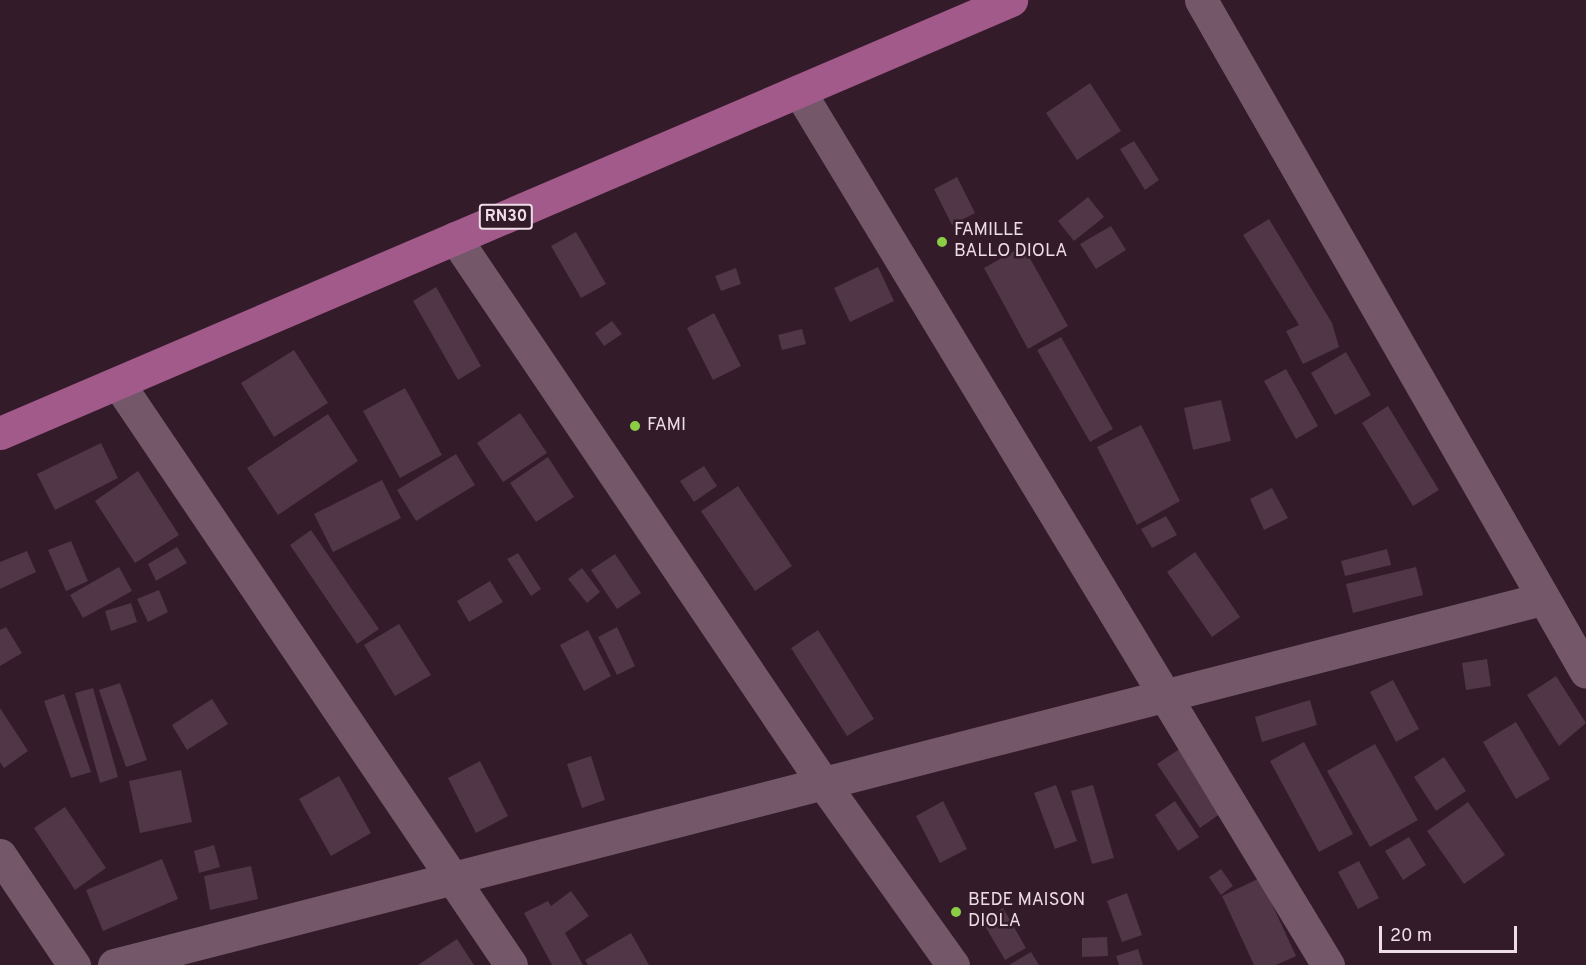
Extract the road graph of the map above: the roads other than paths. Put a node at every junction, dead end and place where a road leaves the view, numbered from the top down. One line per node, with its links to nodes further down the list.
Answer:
1 (1011, 0): 3 (main road, RN30)
2 (1202, 0): 7 (street)
3 (799, 91): 4 (main road, RN30); 9 (street)
4 (455, 238): 5 (main road, RN30); 10 (street)
5 (118, 383): 6 (main road, RN30); 12 (street)
6 (0, 433)
7 (1542, 599): 8 (street); 9 (street)
8 (1586, 672)
9 (1166, 696): 10 (street); 17 (street)
10 (824, 783): 12 (street); 16 (street)
11 (0, 855): 13 (street)
12 (449, 877): 14 (street); 15 (street)
13 (74, 965)
14 (114, 965)
15 (511, 965)
16 (953, 965)
17 (1328, 965)

